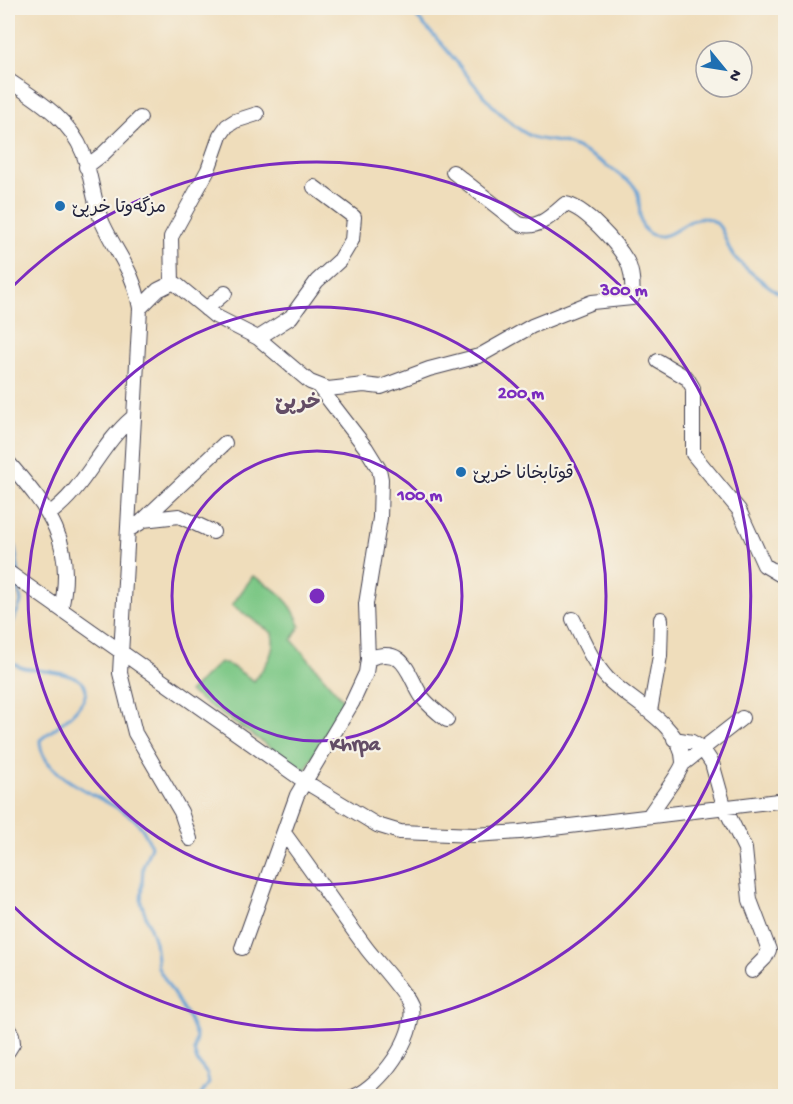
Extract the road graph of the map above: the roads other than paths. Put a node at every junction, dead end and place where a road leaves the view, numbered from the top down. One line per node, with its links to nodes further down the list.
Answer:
1 (8, 80): 4 (street)
2 (257, 114): 7 (street)
3 (140, 118): 4 (street)
4 (86, 167): 9 (street)
5 (453, 171): 13 (street)
6 (314, 187): 11 (street)
7 (172, 283): 9 (street); 10 (street)
8 (225, 293): 10 (street)
9 (140, 308): 14 (street)
10 (206, 309): 11 (street)
11 (258, 338): 13 (street)
12 (658, 361): 22 (street)
13 (319, 387): 27 (street)
14 (132, 418): 17 (street); 19 (street)
15 (225, 443): 18 (street)
16 (8, 462): 17 (street)
17 (49, 514): 23 (street)
18 (143, 520): 19 (street); 20 (street)
19 (128, 530): 26 (street)
20 (213, 532)
21 (8, 572): 23 (street)
22 (786, 578)
23 (61, 609): 26 (street)
24 (573, 619): 28 (street)
25 (661, 619): 28 (street)
26 (120, 650): 34 (street); 39 (street)
27 (368, 659): 30 (street); 34 (street)
28 (650, 711): 31 (street)
29 (742, 718): 32 (street)
30 (447, 720)
31 (674, 739): 32 (street); 33 (street)
32 (702, 748): 33 (street); 36 (street)
33 (683, 764): 37 (street)
34 (304, 781): 37 (street); 38 (street)
35 (786, 800): 36 (street)
36 (724, 806): 37 (street); 41 (street)
37 (649, 816)
38 (284, 833): 40 (street); 44 (street)
39 (190, 839)
40 (242, 948)
41 (752, 971)
42 (8, 1029): 43 (street)
43 (8, 1051)
44 (354, 1096)

